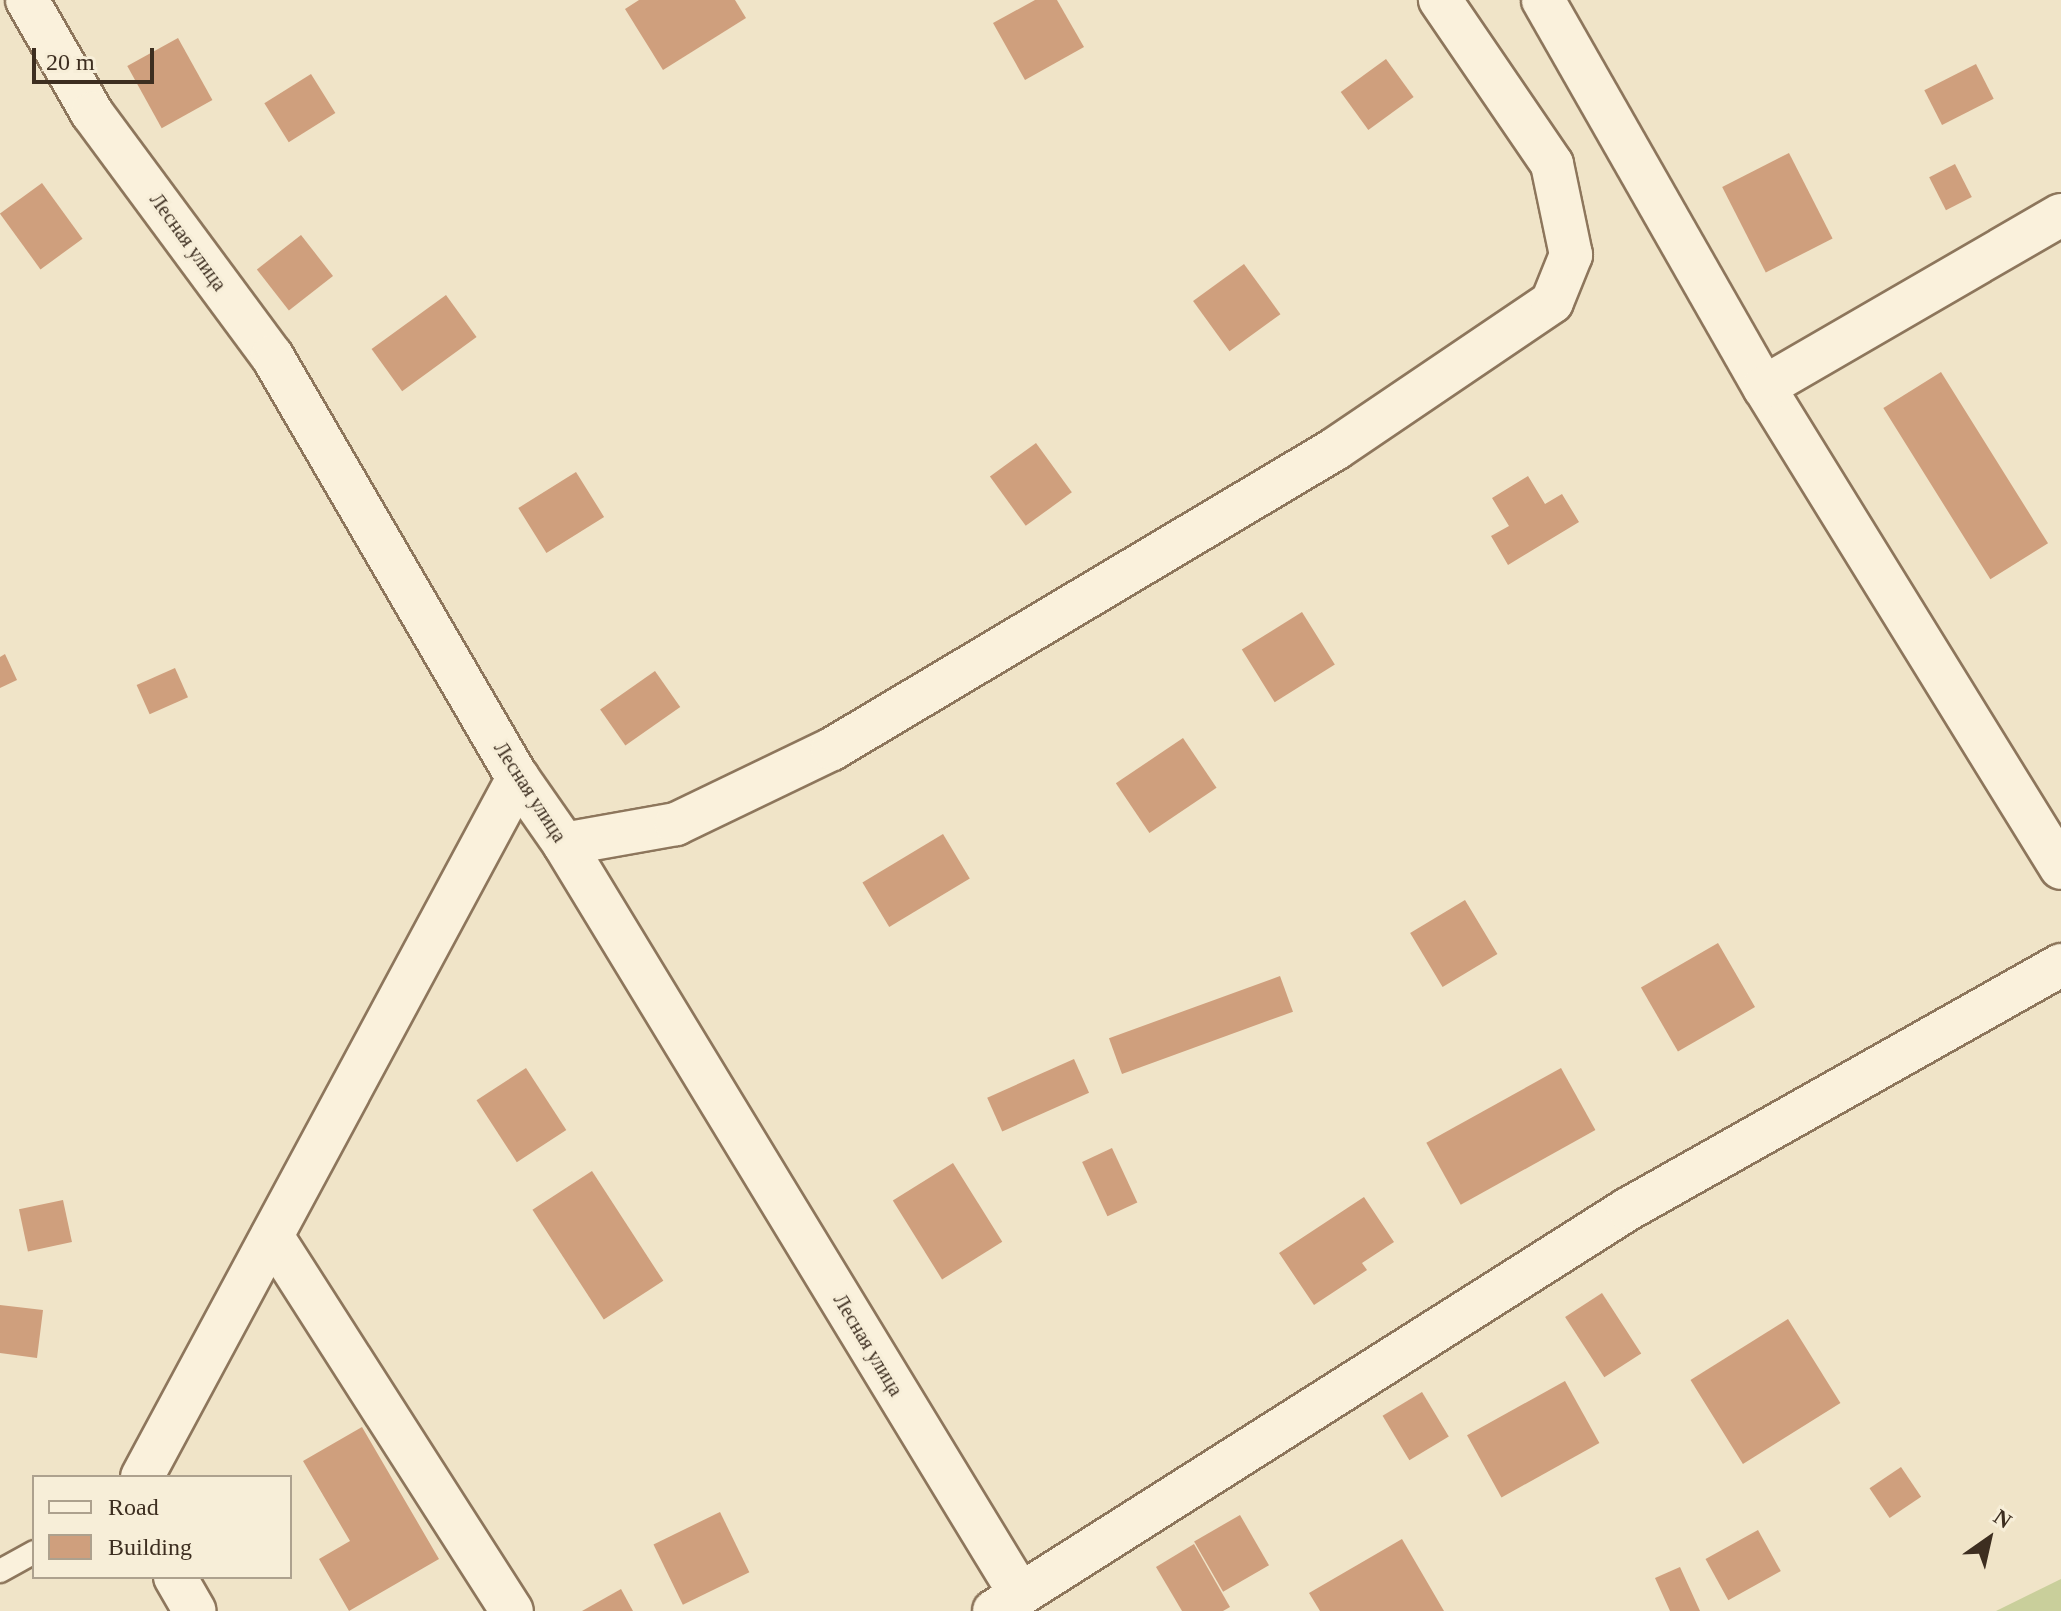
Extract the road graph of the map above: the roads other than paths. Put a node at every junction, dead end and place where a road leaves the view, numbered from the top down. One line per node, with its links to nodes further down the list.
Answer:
1 (27, 0): 6 (street, Лесная улица)
2 (1440, 0): 7 (street)
3 (1543, 0): 5 (street)
4 (2061, 215): 5 (street)
5 (1764, 387): 8 (street)
6 (518, 778): 7 (street, Лесная улица); 10 (street)
7 (564, 844): 15 (street, Лесная улица)
8 (2061, 868)
9 (2061, 965): 15 (street)
10 (272, 1236): 11 (street); 17 (street)
11 (143, 1475)
12 (32, 1553): 13 (lane)
13 (0, 1571)
14 (176, 1579): 16 (street)
15 (1007, 1602)
16 (195, 1611)
17 (512, 1611)

